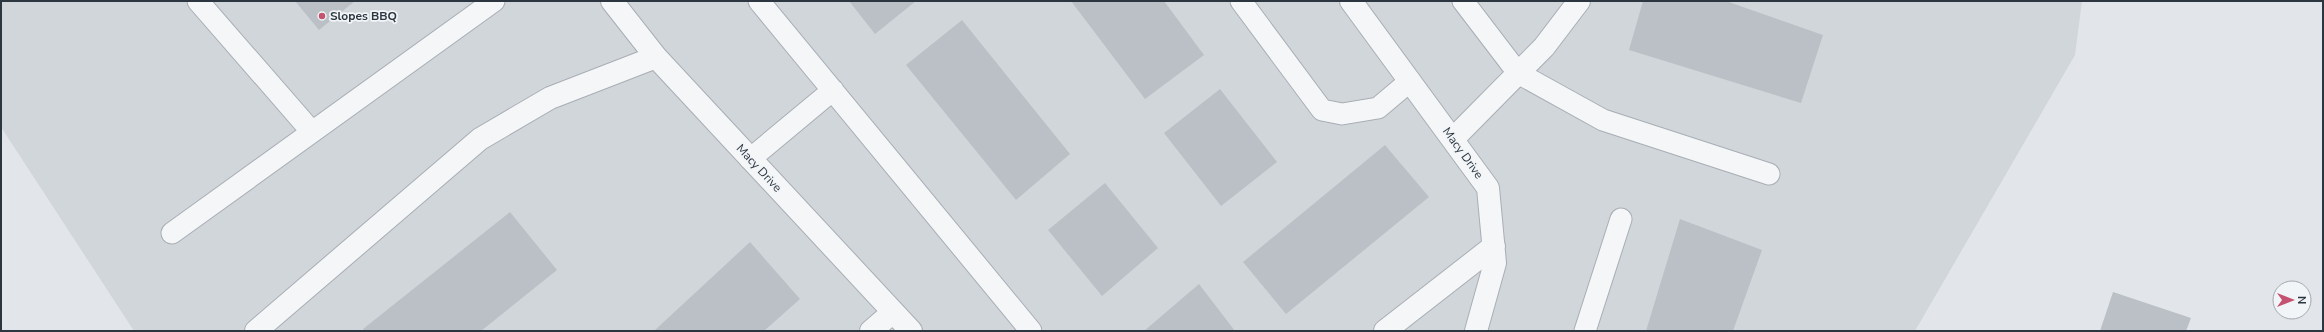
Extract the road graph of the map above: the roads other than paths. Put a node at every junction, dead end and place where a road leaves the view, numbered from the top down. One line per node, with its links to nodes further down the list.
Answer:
1 (198, 1): 13 (lane)
2 (612, 1): 9 (street, Macy Drive)
3 (759, 1): 12 (lane)
4 (1241, 1): 11 (lane)
5 (1351, 1): 11 (street, Macy Drive)
6 (1463, 1): 10 (lane)
7 (1579, 1): 10 (street)
8 (482, 4): 13 (lane)
9 (656, 57): 15 (street, Macy Drive); 21 (street)
10 (1518, 73): 14 (street); 16 (lane)
11 (1410, 81): 14 (street, Macy Drive)
12 (833, 90): 15 (lane); 24 (lane)
13 (312, 132): 18 (lane)
14 (1452, 139): 19 (street, Macy Drive)
15 (750, 159): 20 (street, Macy Drive)
16 (1769, 174)
17 (1621, 219): 27 (lane)
18 (172, 232)
19 (1494, 246): 25 (street); 26 (street, Macy Drive)
20 (893, 312): 22 (street); 23 (street, Macy Drive)
21 (256, 331)
22 (871, 331)
23 (910, 331)
24 (1031, 331)
25 (1385, 331)
26 (1476, 331)
27 (1585, 331)

